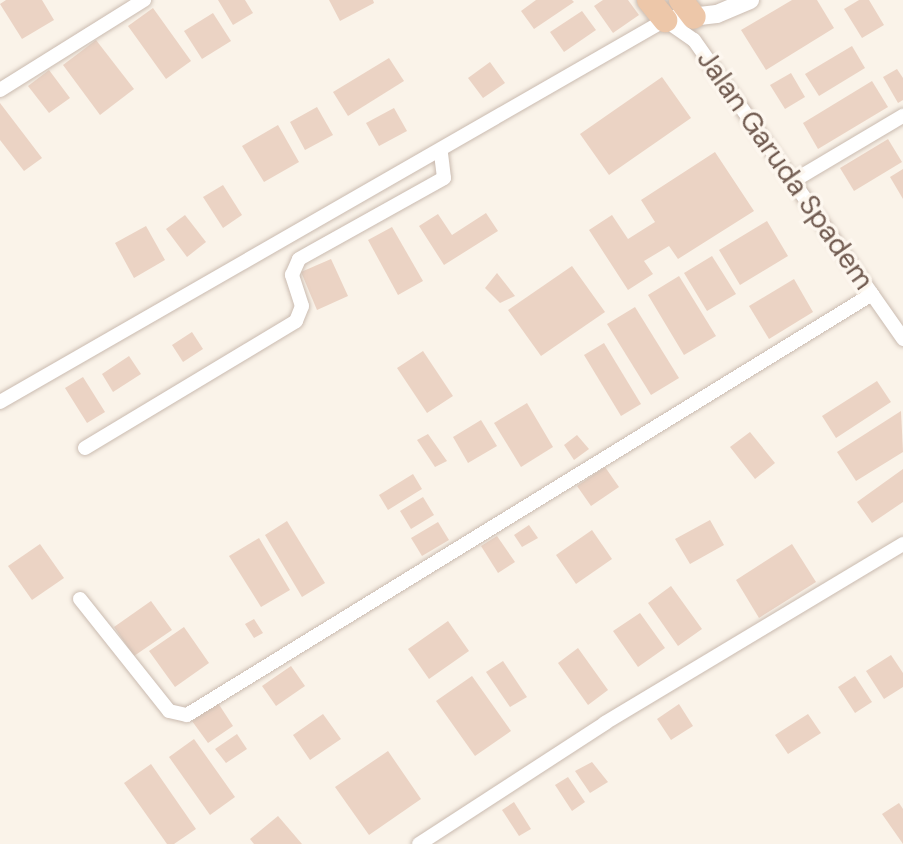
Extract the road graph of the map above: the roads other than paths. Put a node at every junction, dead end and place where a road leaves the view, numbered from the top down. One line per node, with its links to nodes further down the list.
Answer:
1 (144, 0): 6 (street)
2 (649, 0): 5 (highway)
3 (750, 0): 4 (street)
4 (690, 19): 5 (street); 9 (street, Jalan Garuda Spadem)
5 (665, 20): 8 (street)
6 (0, 90)
7 (903, 116): 9 (street)
8 (441, 153): 12 (street); 13 (street)
9 (795, 180): 10 (street, Jalan Garuda Spadem)
10 (872, 294): 11 (street, Jalan Garuda Spadem); 15 (street)
11 (903, 339)
12 (0, 402)
13 (85, 448)
14 (903, 544): 16 (street)
15 (80, 599)
16 (419, 844)

